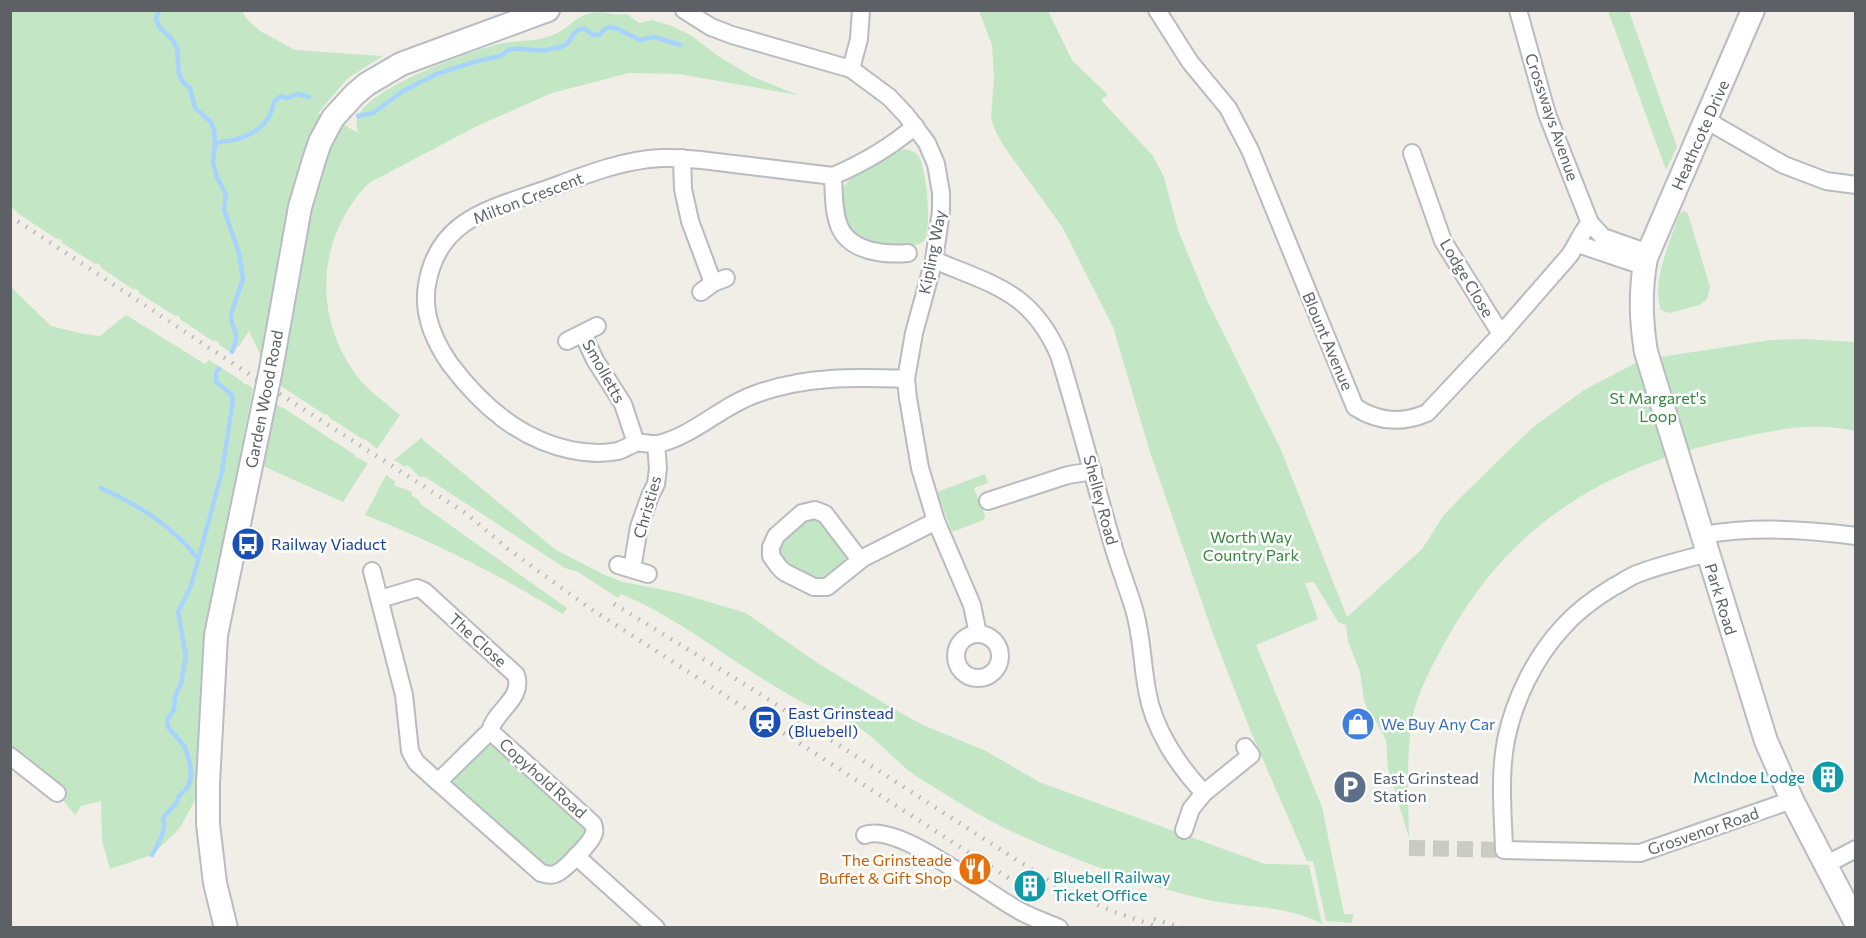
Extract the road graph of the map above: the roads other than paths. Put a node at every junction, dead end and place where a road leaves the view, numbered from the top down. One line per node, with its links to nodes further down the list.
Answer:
1 (548, 10): 48 (street, Garden Wood Road)
2 (684, 10): 7 (street, Kipling Way)
3 (861, 10): 7 (street)
4 (1157, 10): 20 (street, Blount Avenue)
5 (1518, 10): 14 (street, Crossways Avenue)
6 (1754, 10): 8 (street, Heathcote Drive)
7 (851, 69): 9 (street, Kipling Way)
8 (1706, 120): 13 (street); 17 (street, Heathcote Drive)
9 (915, 126): 12 (street); 18 (street, Kipling Way)
10 (1412, 153): 20 (street, Lodge Close)
11 (682, 158): 12 (street, Milton Crescent); 19 (street); 23 (street, Milton Crescent)
12 (833, 176): 16 (street)
13 (1856, 185)
14 (1590, 223): 15 (street, Blount Avenue); 17 (street)
15 (1578, 244): 17 (street); 20 (street, Blount Avenue)
16 (908, 253)
17 (1646, 258): 29 (street, Park Road)
18 (934, 260): 22 (street, Kipling Way); 25 (street, Shelley Road)
19 (714, 284)
20 (1501, 334)
21 (567, 341): 23 (street, Smolletts)
22 (906, 379): 24 (street, Milton Crescent); 27 (street, Kipling Way)
23 (636, 443): 24 (street, Milton Crescent)
24 (656, 444): 31 (street, Christies)
25 (1093, 471): 26 (street); 40 (street, Shelley Road)
26 (987, 501)
27 (936, 521): 30 (street); 34 (street, Kipling Way)
28 (1856, 536): 29 (street)
29 (1705, 544): 41 (street, Park Road); 41 (street, Grosvenor Road)
30 (860, 560): 30 (street)
31 (633, 569)
32 (372, 571): 33 (street)
33 (380, 599): 35 (street, The Close); 38 (street)
34 (978, 634)
35 (490, 731): 38 (street, Copyhold Road); 45 (street, Copyhold Road)
36 (1245, 747): 40 (street)
37 (10, 756): 39 (street)
38 (438, 782): 45 (street, Copyhold Road)
39 (57, 793)
40 (1204, 793): 42 (street)
41 (1792, 800): 46 (street, Park Road)
42 (1184, 830)
43 (865, 835): 50 (street)
44 (1856, 849): 46 (street)
45 (576, 856): 49 (street)
46 (1825, 865): 47 (street, Park Road)
47 (1856, 923)
48 (226, 927)
49 (656, 927)
50 (1059, 927)

